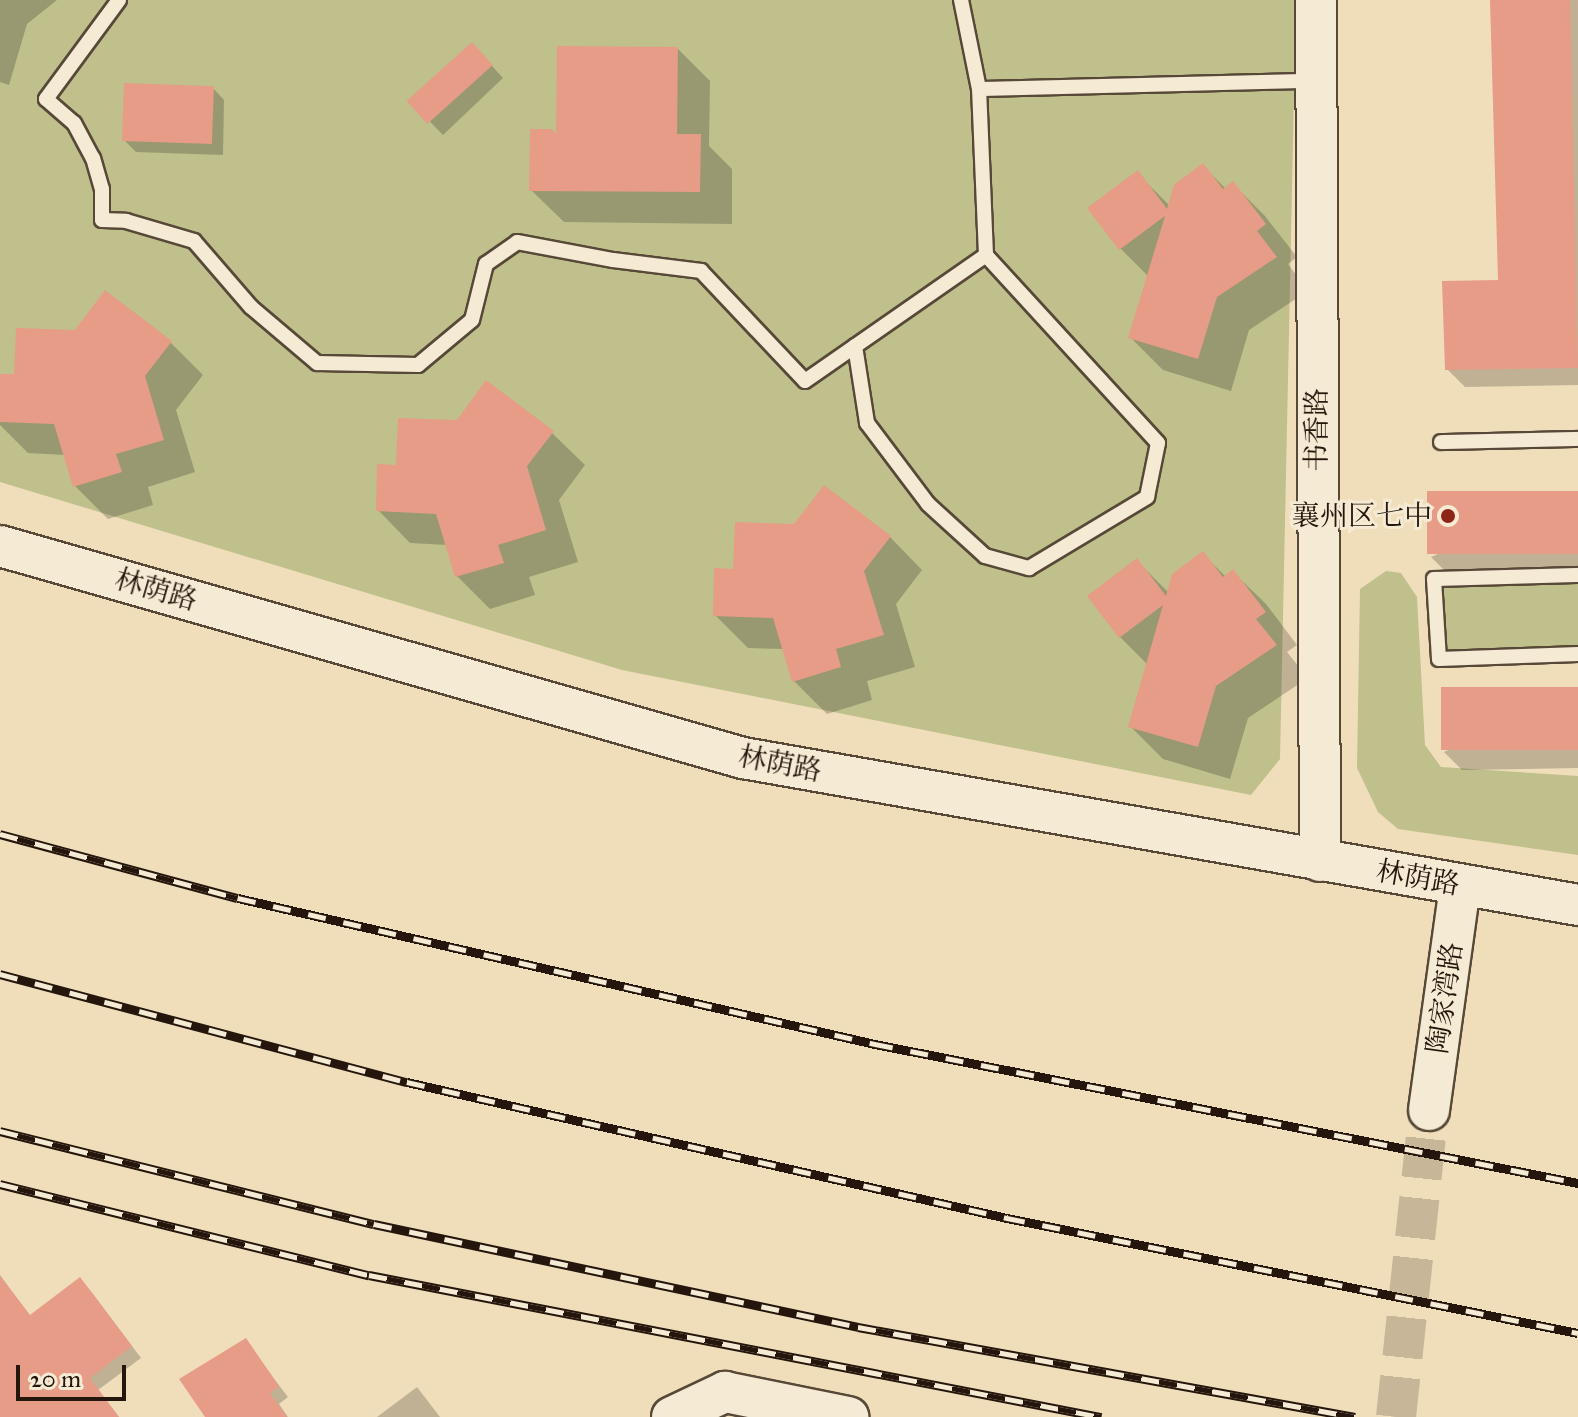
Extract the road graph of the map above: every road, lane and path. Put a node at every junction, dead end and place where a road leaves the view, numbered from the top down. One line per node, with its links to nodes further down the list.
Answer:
1 (119, 0): 7 (lane)
2 (961, 0): 5 (lane)
3 (1316, 0): 4 (street, 书香路)
4 (1316, 81): 5 (lane); 13 (street, 书香路)
5 (979, 89): 6 (lane)
6 (986, 255): 7 (lane); 7 (lane)
7 (855, 346)
8 (1578, 439): 9 (lane)
9 (1441, 442)
10 (0, 546): 13 (street, 林荫路)
11 (1578, 575): 12 (lane)
12 (1578, 654)
13 (1320, 861): 14 (street, 林荫路)
14 (1460, 886): 15 (street, 林荫路); 16 (street, 陶家湾路)
15 (1578, 905)
16 (1429, 1110)
17 (672, 1417): 18 (street)
18 (848, 1417)

